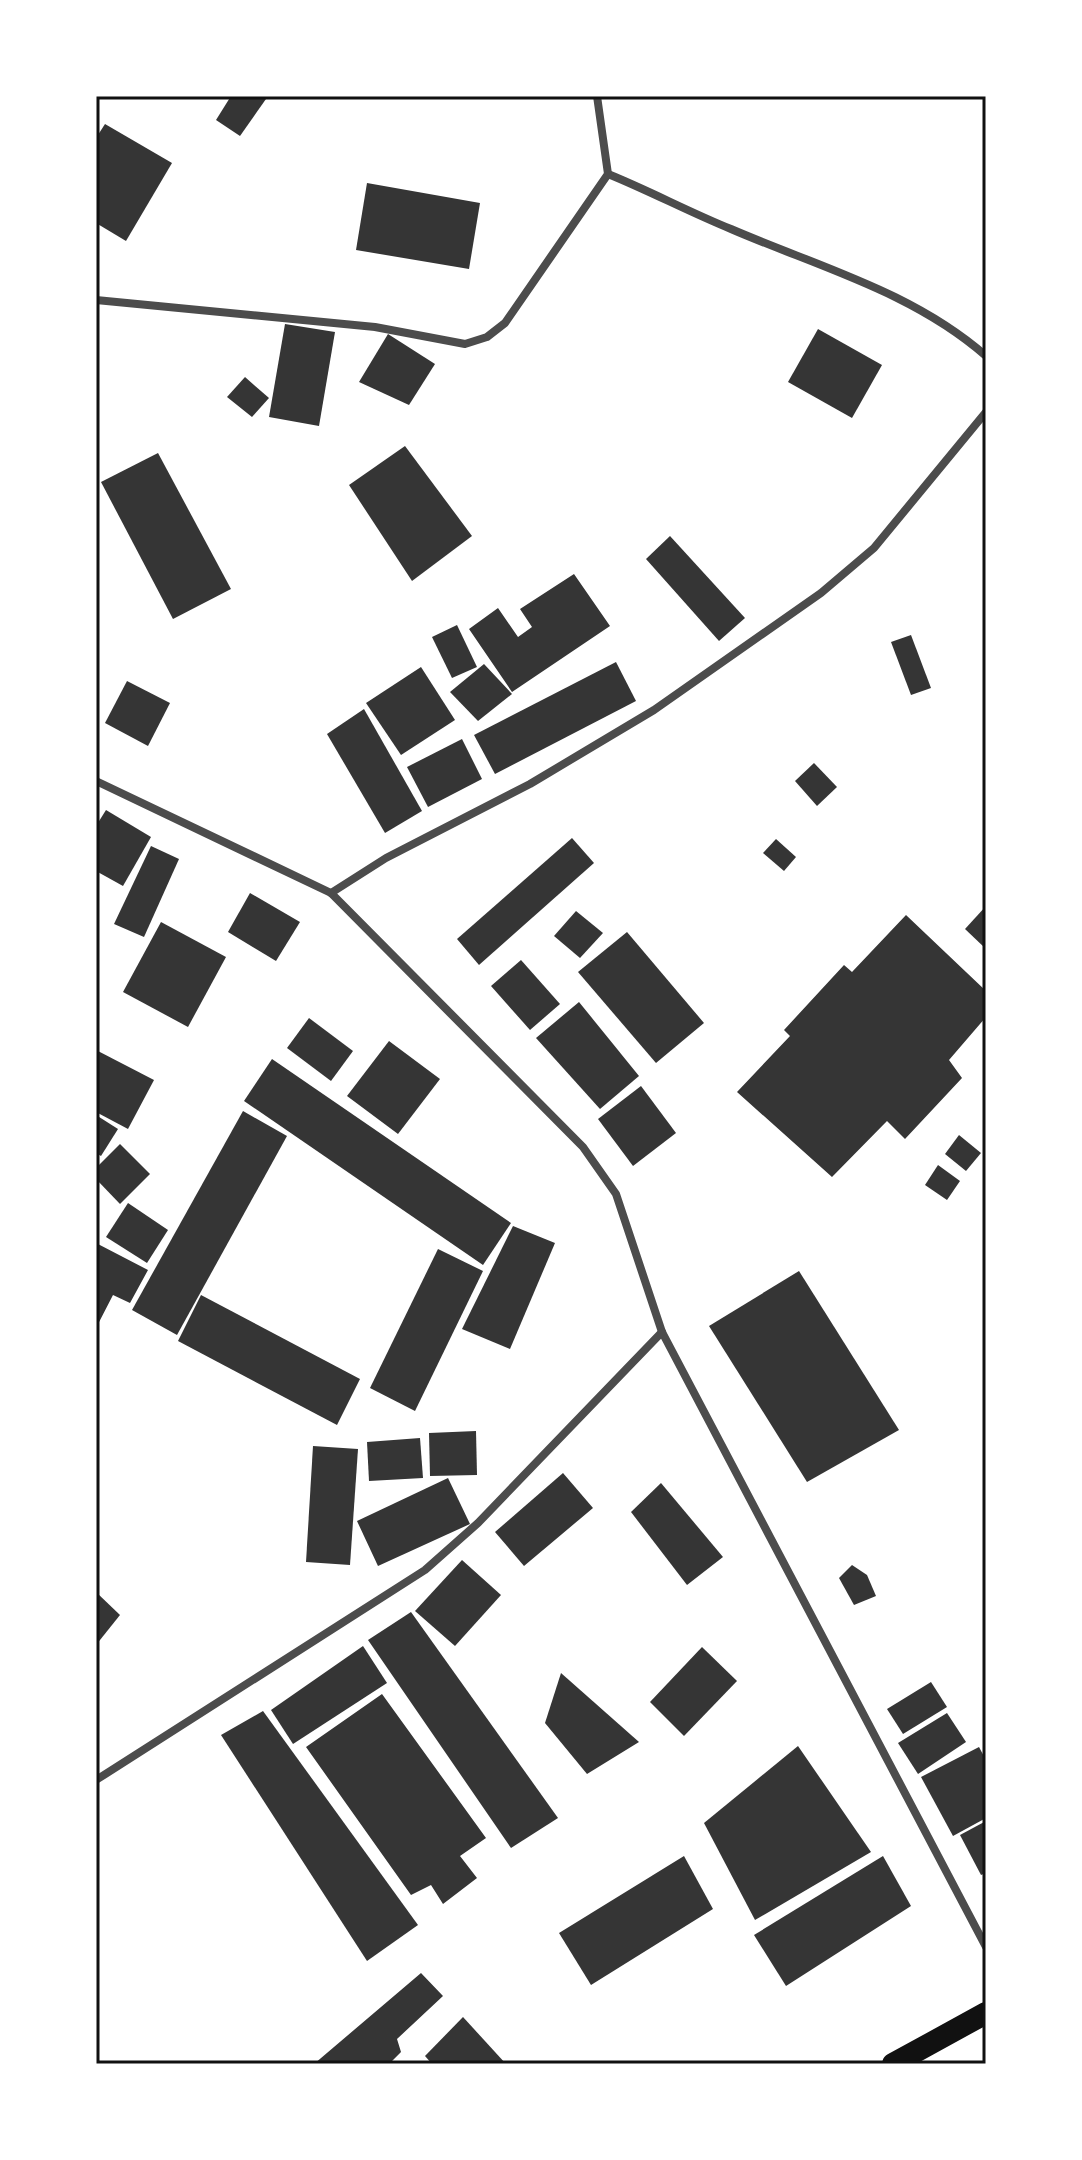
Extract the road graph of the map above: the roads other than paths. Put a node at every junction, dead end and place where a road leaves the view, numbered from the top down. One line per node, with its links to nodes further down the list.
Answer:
1 (597, 96): 2 (street)
2 (608, 174): 3 (street); 4 (street)
3 (96, 300)
4 (986, 356)
5 (986, 412): 7 (street)
6 (96, 781): 7 (street)
7 (331, 893): 8 (street)
8 (662, 1332): 9 (street); 10 (street)
9 (96, 1780)
10 (986, 1947)
11 (986, 2013): 12 (highway)
12 (893, 2064)

